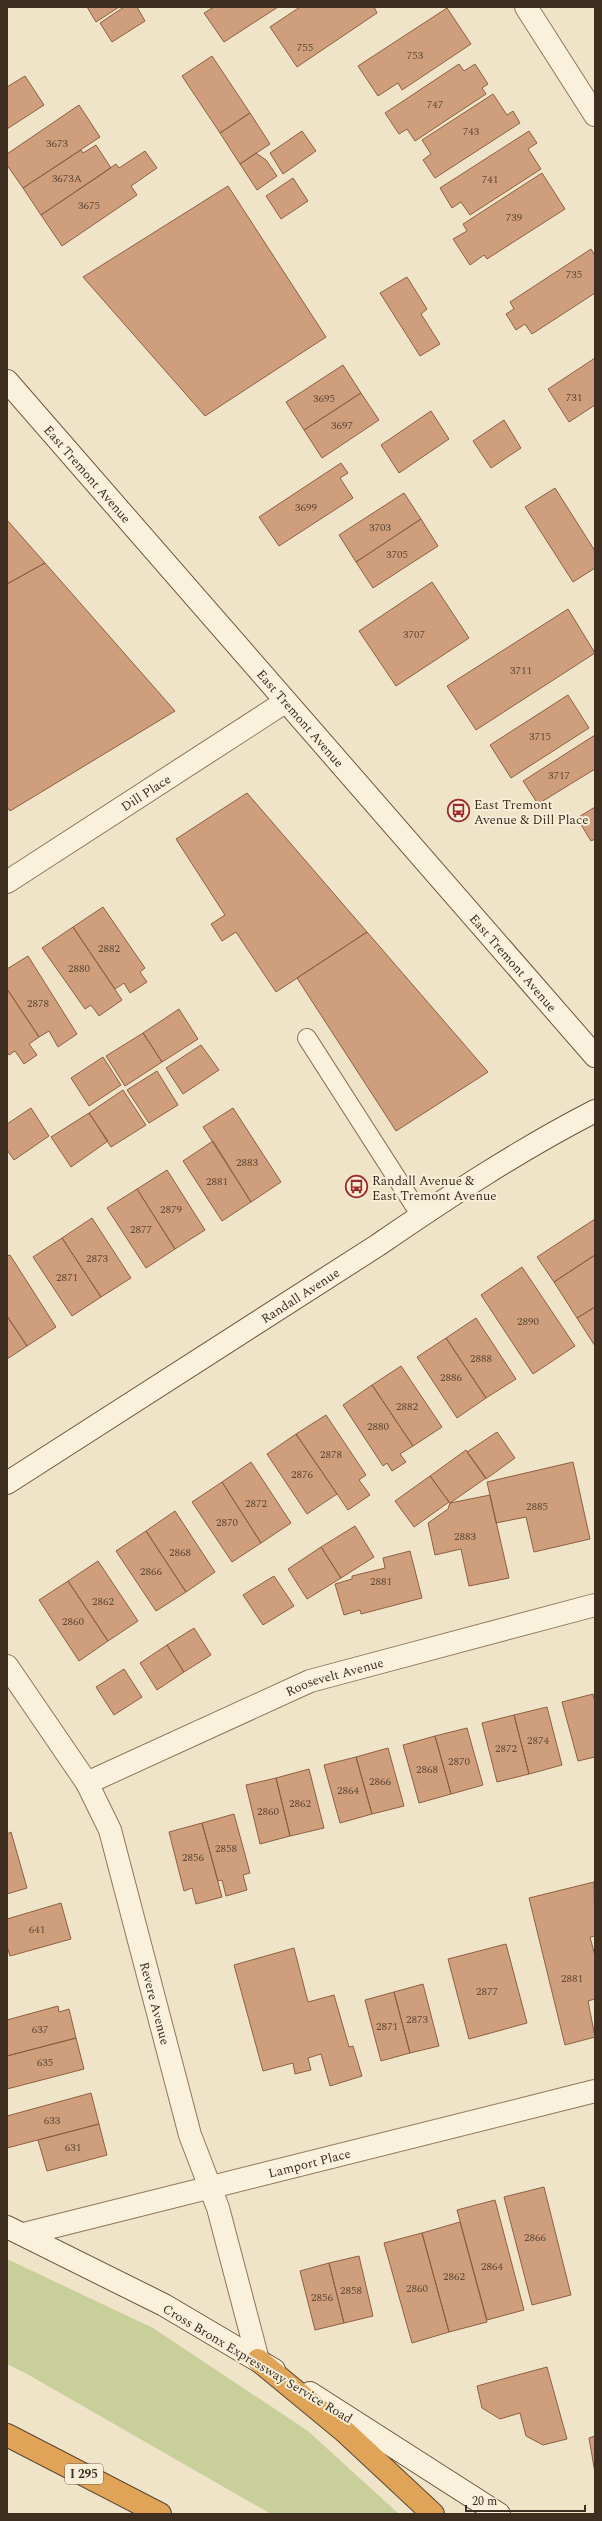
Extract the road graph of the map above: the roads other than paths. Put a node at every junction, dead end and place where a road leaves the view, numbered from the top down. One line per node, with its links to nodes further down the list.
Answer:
1 (526, 7): 2 (street)
2 (595, 115)
3 (7, 380): 4 (street, East Tremont Avenue)
4 (285, 702): 5 (street, Dill Place); 7 (street, East Tremont Avenue)
5 (7, 882)
6 (307, 1038): 9 (lane)
7 (595, 1056)
8 (595, 1111): 9 (street, Randall Avenue)
9 (421, 1216): 10 (street, Randall Avenue)
10 (7, 1483)
11 (595, 1605): 13 (street, Roosevelt Avenue)
12 (7, 1666): 13 (street, Revere Avenue)
13 (87, 1783): 15 (street, Revere Avenue)
14 (595, 2092): 15 (street, Lamport Place)
15 (211, 2187): 16 (street, Lamport Place); 17 (street, Revere Avenue)
16 (15, 2231): 17 (street, Cross Bronx Expressway Service Road)
17 (258, 2360): 20 (highway); 21 (street, Cross Bronx Expressway Service Road)
18 (7, 2435): 19 (highway, I 295)
19 (160, 2514)
20 (433, 2514)
21 (499, 2514)

